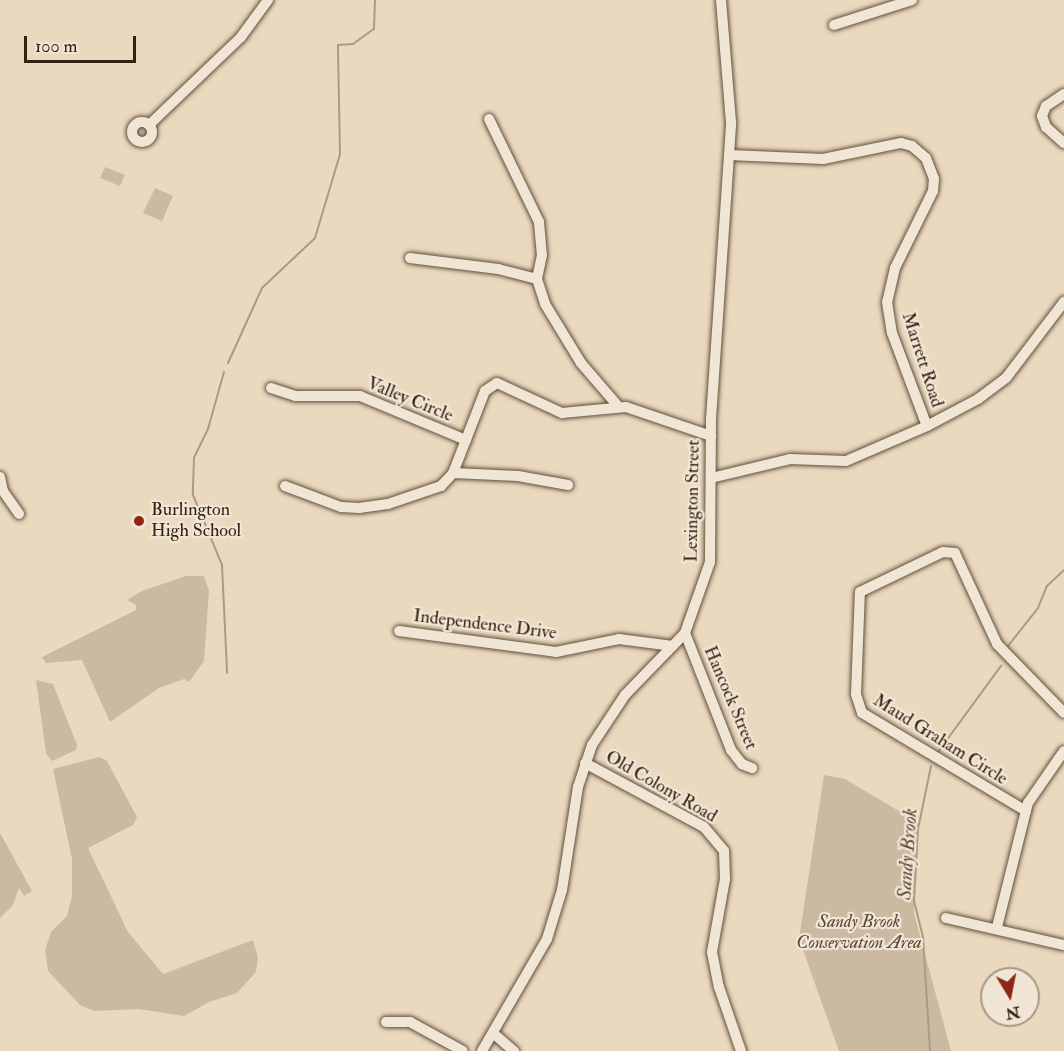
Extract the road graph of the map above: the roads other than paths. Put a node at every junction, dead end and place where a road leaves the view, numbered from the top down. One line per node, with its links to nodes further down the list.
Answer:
1 (268, 0): 7 (street)
2 (721, 0): 9 (street, Lexington Street)
3 (912, 0): 4 (street)
4 (834, 25)
5 (1064, 94): 8 (street)
6 (489, 119): 11 (street)
7 (149, 125)
8 (1064, 143)
9 (729, 155): 15 (street, Marrett Road); 16 (street, Lexington Street)
10 (410, 258): 11 (street)
11 (537, 279): 14 (street)
12 (1064, 302): 15 (street)
13 (271, 388): 17 (street, Valley Circle)
14 (618, 406): 16 (street); 17 (street)
15 (927, 426): 20 (street)
16 (711, 436): 20 (street, Lexington Street)
17 (466, 441): 18 (street)
18 (453, 473): 21 (street); 22 (street)
19 (0, 477): 23 (street)
20 (711, 478): 25 (street, Lexington Street)
21 (568, 484)
22 (285, 486)
23 (19, 514)
24 (399, 631): 26 (street, Independence Drive)
25 (685, 633): 26 (street, Lexington Street); 30 (street, Hancock Street)
26 (674, 646): 29 (street, Lexington Street)
27 (1064, 713): 31 (street, Maud Graham Circle)
28 (1064, 751): 31 (street)
29 (585, 763): 36 (street, Lexington Street); 40 (street, Old Colony Road)
30 (752, 768)
31 (1026, 811): 33 (street)
32 (946, 918): 33 (street)
33 (997, 927): 34 (street)
34 (1064, 945)
35 (386, 1022): 37 (street)
36 (493, 1033): 38 (street, Lexington Street); 39 (street)
37 (463, 1051)
38 (482, 1051)
39 (514, 1051)
40 (741, 1051)

